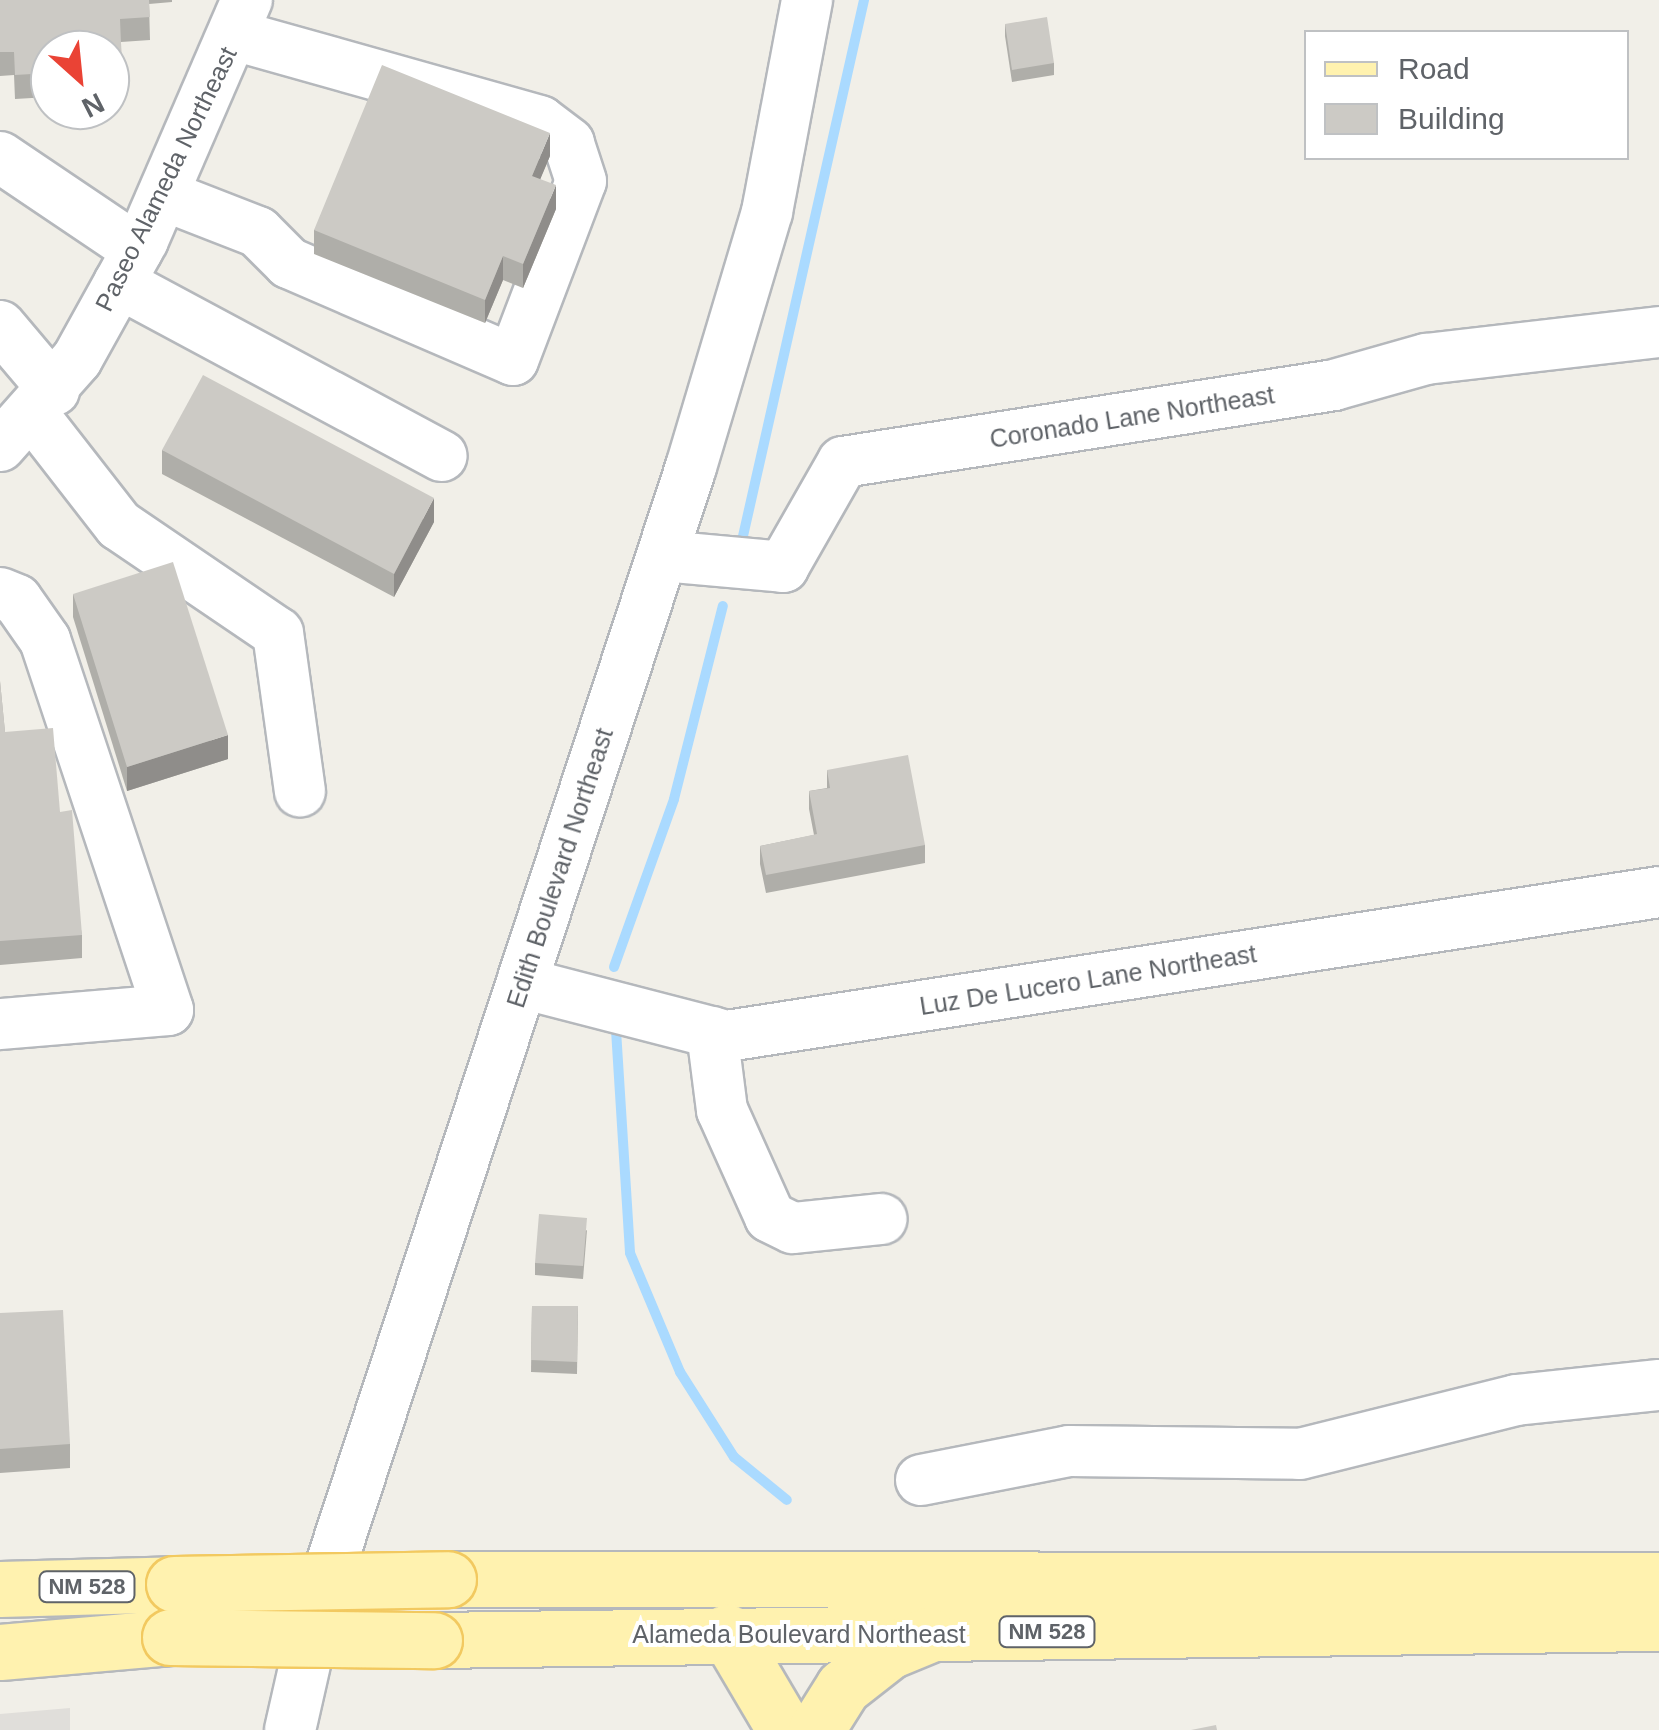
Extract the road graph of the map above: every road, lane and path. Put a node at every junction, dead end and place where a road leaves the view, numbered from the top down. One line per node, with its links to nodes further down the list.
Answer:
1 (807, 0): 10 (street, Edith Boulevard Northeast)
2 (241, 18): 4 (street, Paseo Alameda Northeast); 4 (street)
3 (0, 157): 5 (street)
4 (163, 195): 5 (street, Paseo Alameda Northeast)
5 (128, 266): 8 (street, Paseo Alameda Northeast); 9 (street)
6 (0, 326): 8 (street)
7 (1659, 332): 10 (street, Coronado Lane Northeast)
8 (29, 417): 12 (street)
9 (441, 456)
10 (662, 556): 14 (street, Edith Boulevard Northeast)
11 (0, 593): 15 (street)
12 (300, 791)
13 (1659, 892): 16 (street, Luz De Lucero Lane Northeast)
14 (522, 983): 16 (street, Luz De Lucero Lane Northeast); 26 (street, Edith Boulevard Northeast)
15 (0, 1024)
16 (712, 1032): 17 (street)
17 (882, 1219)
18 (1659, 1385): 19 (street)
19 (921, 1480)
20 (1659, 1580): 21 (main road, NM 528, bridge)
21 (0, 1590)
22 (1659, 1624): 24 (main road, Alameda Boulevard Northeast / NM 528)
23 (727, 1632): 24 (main road, Alameda Boulevard Northeast / NM 528); 25 (main road, Alameda Boulevard Northeast / NM 528, bridge); 27 (main road)
24 (932, 1634): 28 (main road)
25 (0, 1652)
26 (290, 1730)
27 (785, 1730)
28 (816, 1730)

